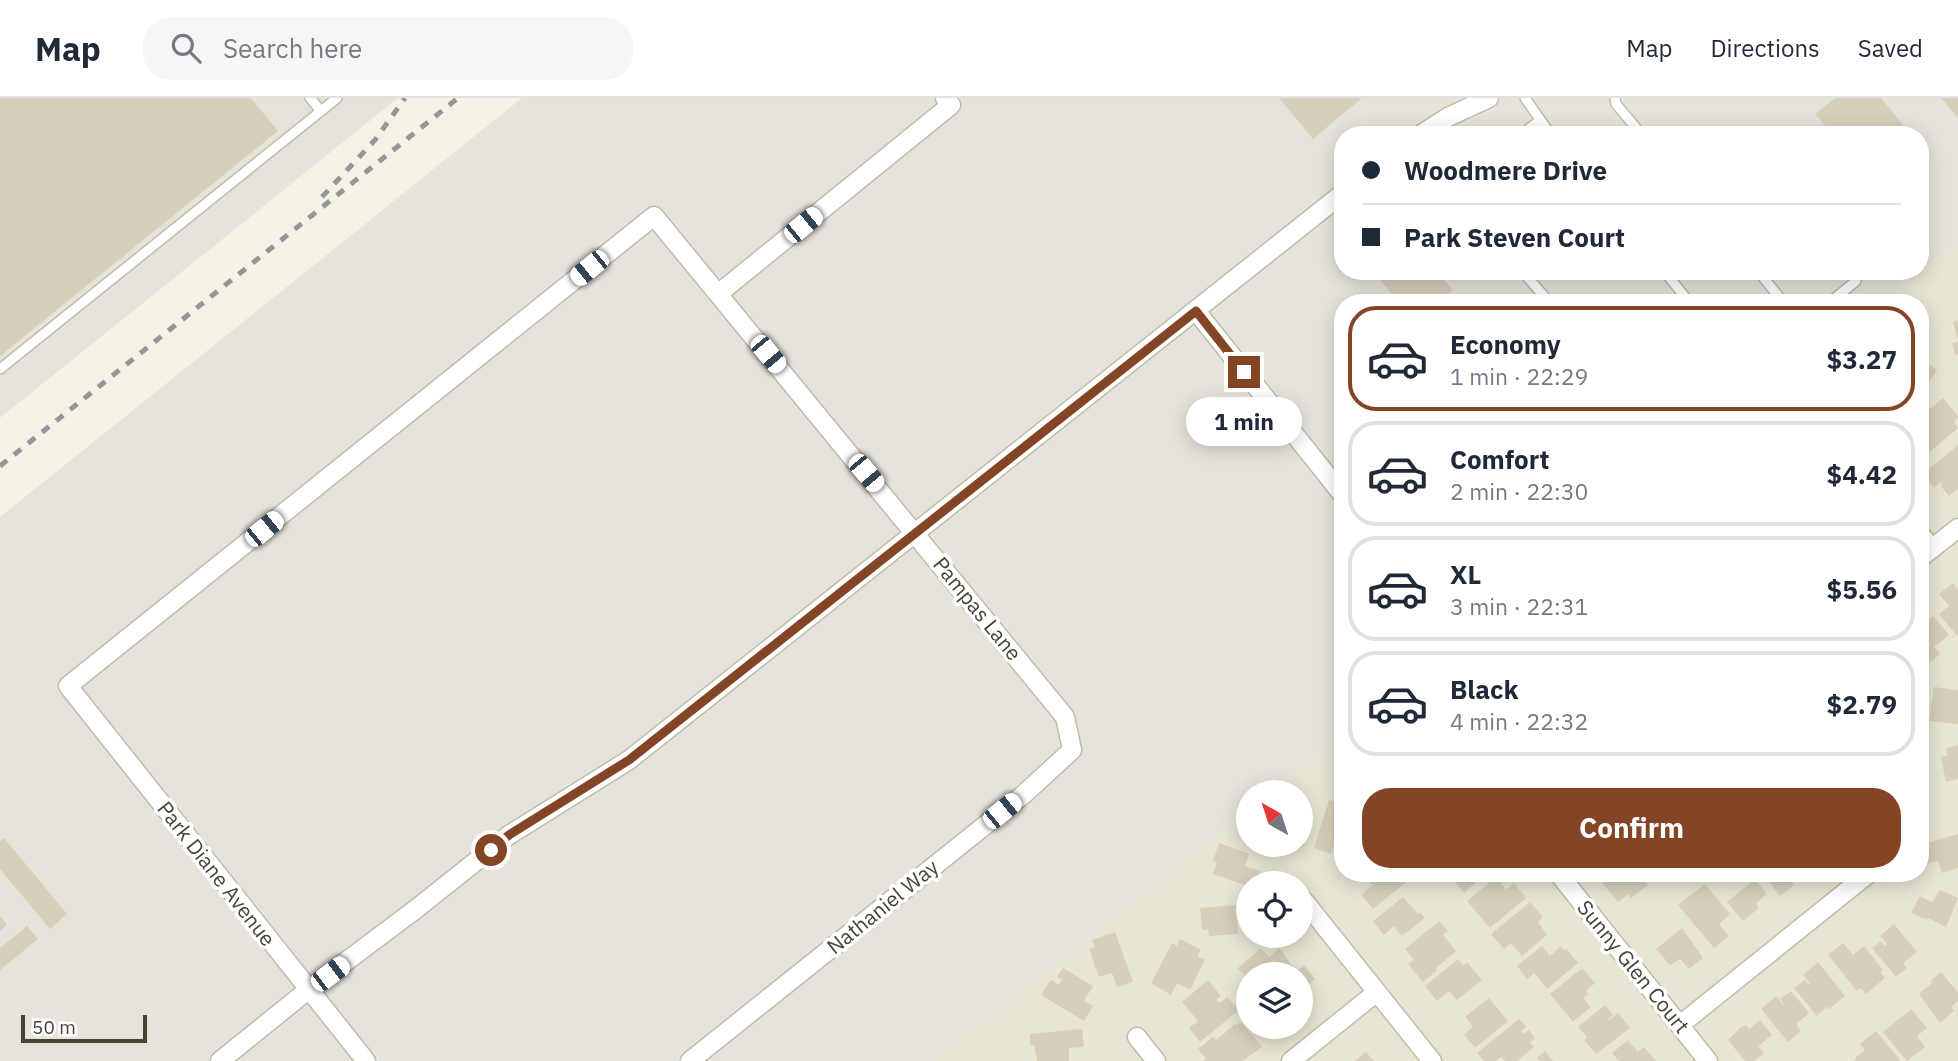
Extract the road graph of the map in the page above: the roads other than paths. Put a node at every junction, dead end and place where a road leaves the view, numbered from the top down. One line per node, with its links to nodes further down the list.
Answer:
1 (310, 98): 8 (lane)
2 (337, 98): 8 (lane)
3 (945, 98): 19 (street)
4 (1489, 98): 7 (street)
5 (1525, 98): 9 (lane)
6 (1615, 98): 13 (lane)
7 (1465, 103): 10 (street)
8 (320, 111): 25 (lane)
9 (1540, 120): 11 (lane); 12 (lane)
10 (1434, 126)
11 (1532, 126)
12 (1544, 126)
13 (1634, 126)
14 (1334, 200): 24 (street)
15 (1530, 280): 20 (lane)
16 (1671, 280): 21 (lane)
17 (1765, 280): 22 (lane)
18 (1856, 281): 23 (lane)
19 (719, 294): 28 (street, Pampas Lane); 30 (street, Pampas Lane)
20 (1542, 294)
21 (1683, 294)
22 (1777, 294)
23 (1840, 294)
24 (1196, 311): 26 (street); 28 (street)
25 (0, 369)
26 (1334, 484)
27 (1958, 528): 29 (street)
28 (916, 533): 31 (street, Pampas Lane); 35 (street)
29 (1929, 552)
30 (68, 686): 35 (street, Park Diane Avenue)
31 (1073, 750): 41 (street, Nathaniel Way)
32 (1565, 882): 37 (street, Sunny Glen Court)
33 (1858, 882): 37 (street)
34 (1313, 912): 36 (street)
35 (308, 990): 39 (street); 40 (street, Park Diane Avenue)
36 (1377, 992): 43 (street); 44 (street)
37 (1679, 1026): 45 (street, Sunny Glen Court)
38 (1137, 1037): 42 (street)
39 (220, 1061)
40 (366, 1061)
41 (690, 1061)
42 (1156, 1061)
43 (1291, 1061)
44 (1432, 1061)
45 (1708, 1061)

